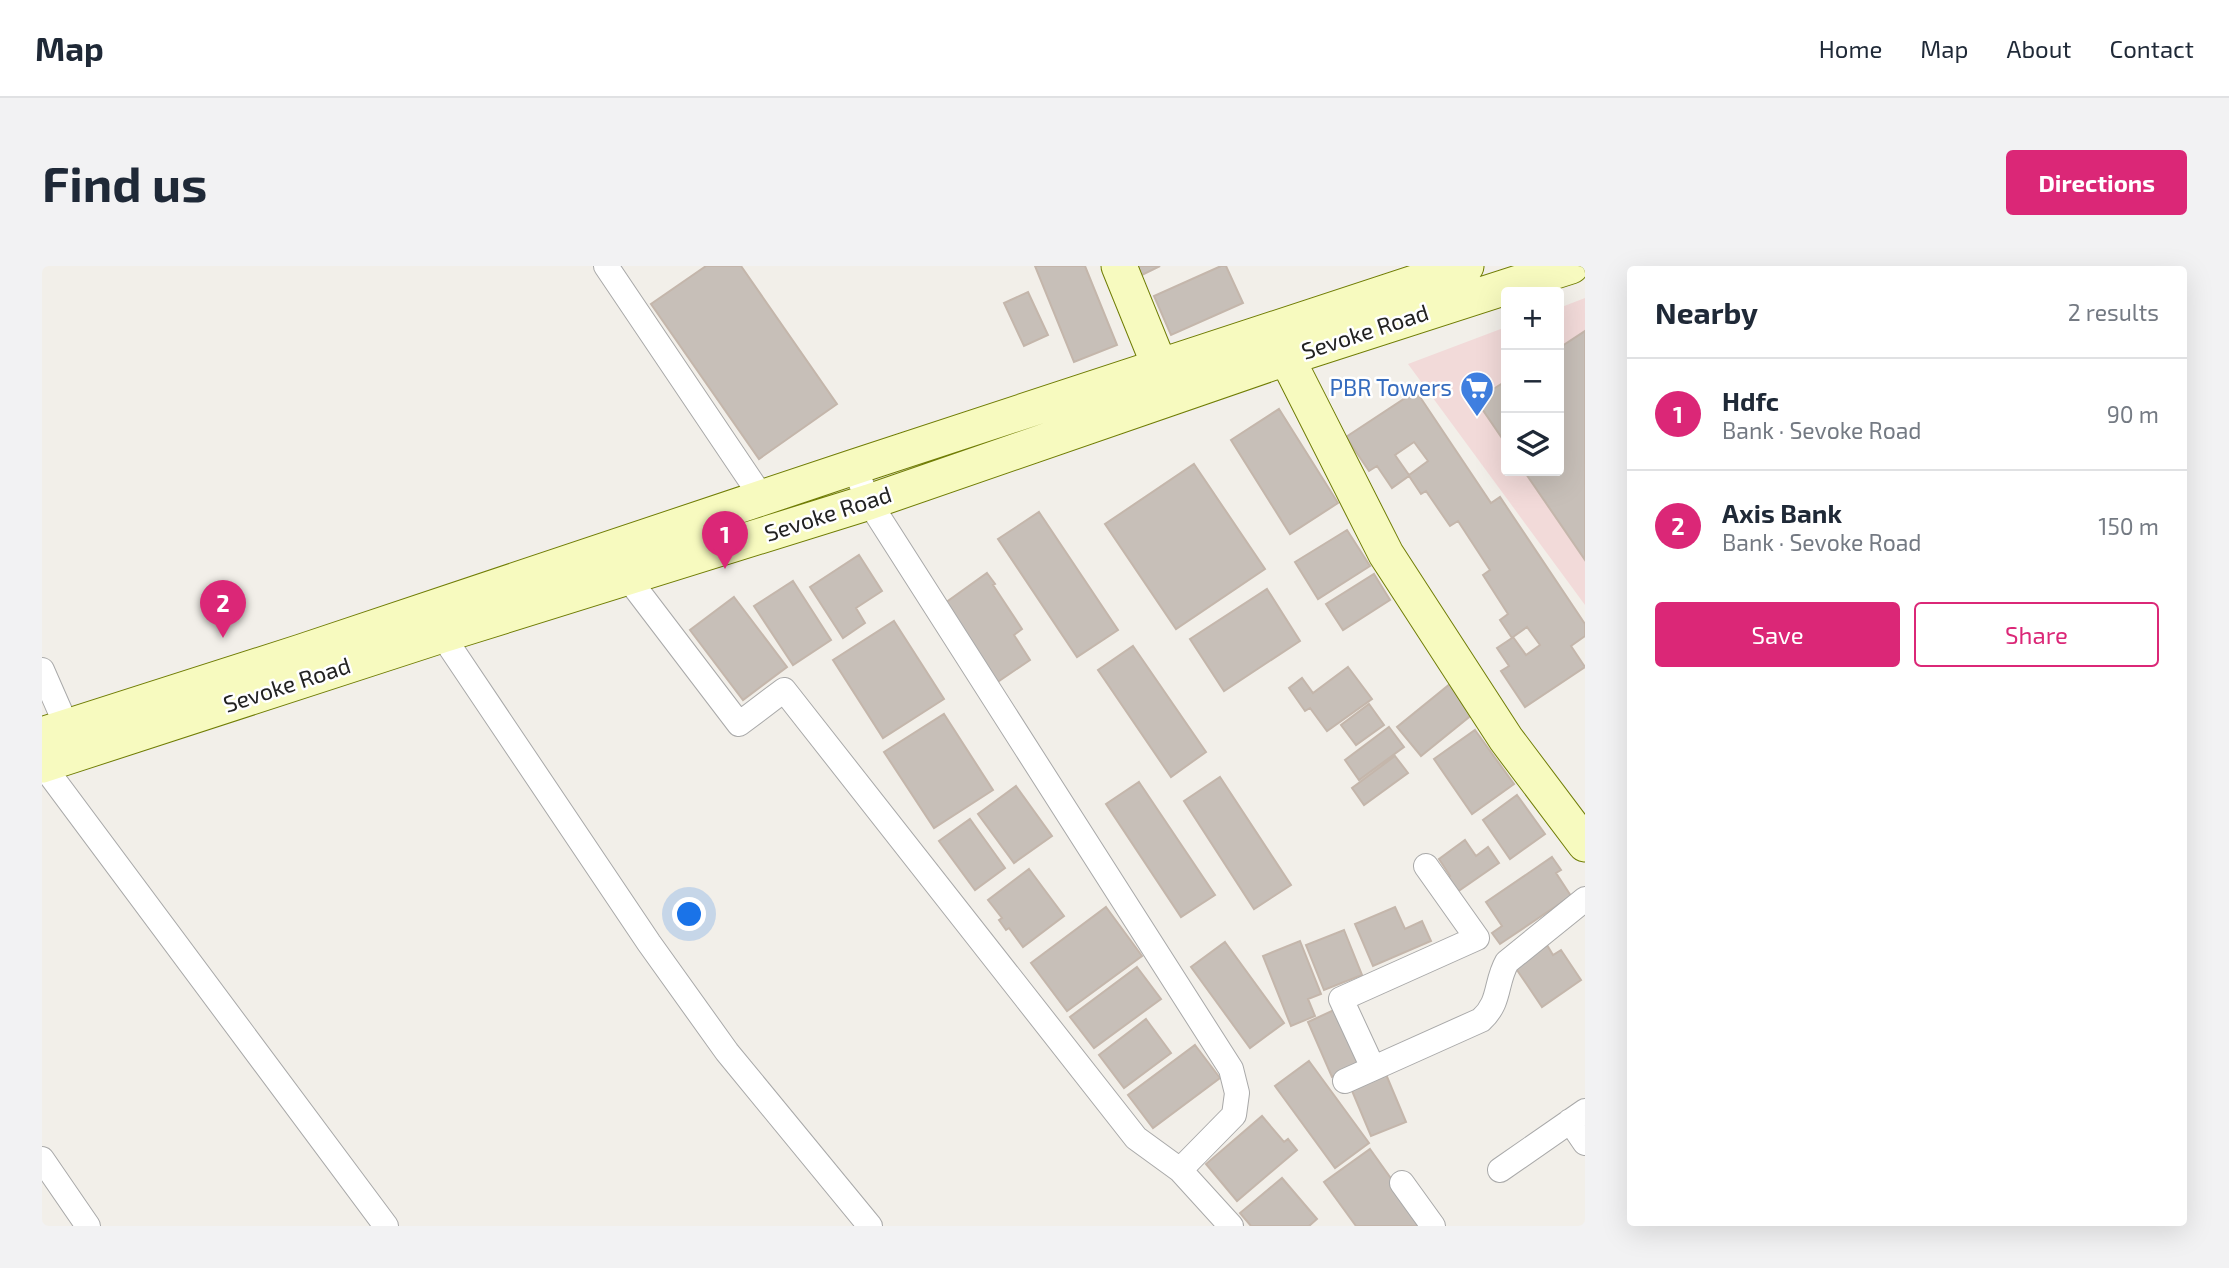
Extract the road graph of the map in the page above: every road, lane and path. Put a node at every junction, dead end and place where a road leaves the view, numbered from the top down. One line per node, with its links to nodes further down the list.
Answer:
1 (606, 266): 8 (street)
2 (1119, 266): 6 (main road)
3 (1466, 266): 5 (main road, Sevoke Road)
4 (1571, 266): 5 (main road, Sevoke Road)
5 (1279, 344): 6 (main road, Sevoke Road); 9 (main road, Sevoke Road); 16 (main road)
6 (1160, 367): 7 (main road, Sevoke Road)
7 (854, 467): 8 (main road, Sevoke Road); 9 (street)
8 (763, 499): 13 (main road, Sevoke Road)
9 (869, 502): 10 (main road, Sevoke Road); 26 (street)
10 (626, 578): 11 (main road, Sevoke Road); 26 (street)
11 (442, 635): 13 (main road, Sevoke Road); 31 (street)
12 (42, 670): 14 (street)
13 (209, 696): 14 (main road, Sevoke Road); 15 (main road, Sevoke Road)
14 (55, 731)
15 (42, 764): 30 (street)
16 (1585, 844)
17 (1426, 866): 19 (street)
18 (1585, 899): 20 (street)
19 (1477, 938): 20 (street); 21 (street)
20 (1501, 971): 21 (street)
21 (1373, 1068): 22 (street)
22 (1345, 1081)
23 (1577, 1116): 24 (street); 27 (street)
24 (1585, 1143)
25 (42, 1159): 29 (street)
26 (1180, 1170): 32 (street)
27 (1500, 1170)
28 (1402, 1183): 33 (street)
29 (89, 1226)
30 (386, 1226)
31 (870, 1226)
32 (1231, 1226)
33 (1433, 1226)

